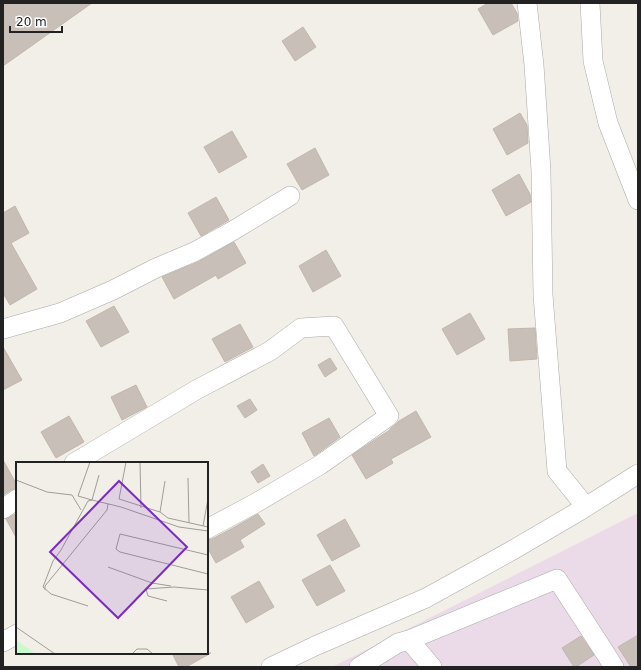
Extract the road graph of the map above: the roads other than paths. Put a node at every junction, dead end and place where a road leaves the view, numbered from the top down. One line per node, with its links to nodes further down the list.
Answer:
1 (527, 3): 9 (street)
2 (590, 3): 4 (street)
3 (290, 196): 5 (street)
4 (638, 200)
5 (3, 329)
6 (76, 462): 11 (street)
7 (638, 474): 9 (street)
8 (16, 500): 10 (street)
9 (586, 507): 15 (street)
10 (3, 508)
11 (208, 528)
12 (16, 635): 14 (street)
13 (409, 640): 16 (street); 17 (street); 18 (street)
14 (3, 642)
15 (271, 667)
16 (359, 667)
17 (432, 667)
18 (614, 667)

